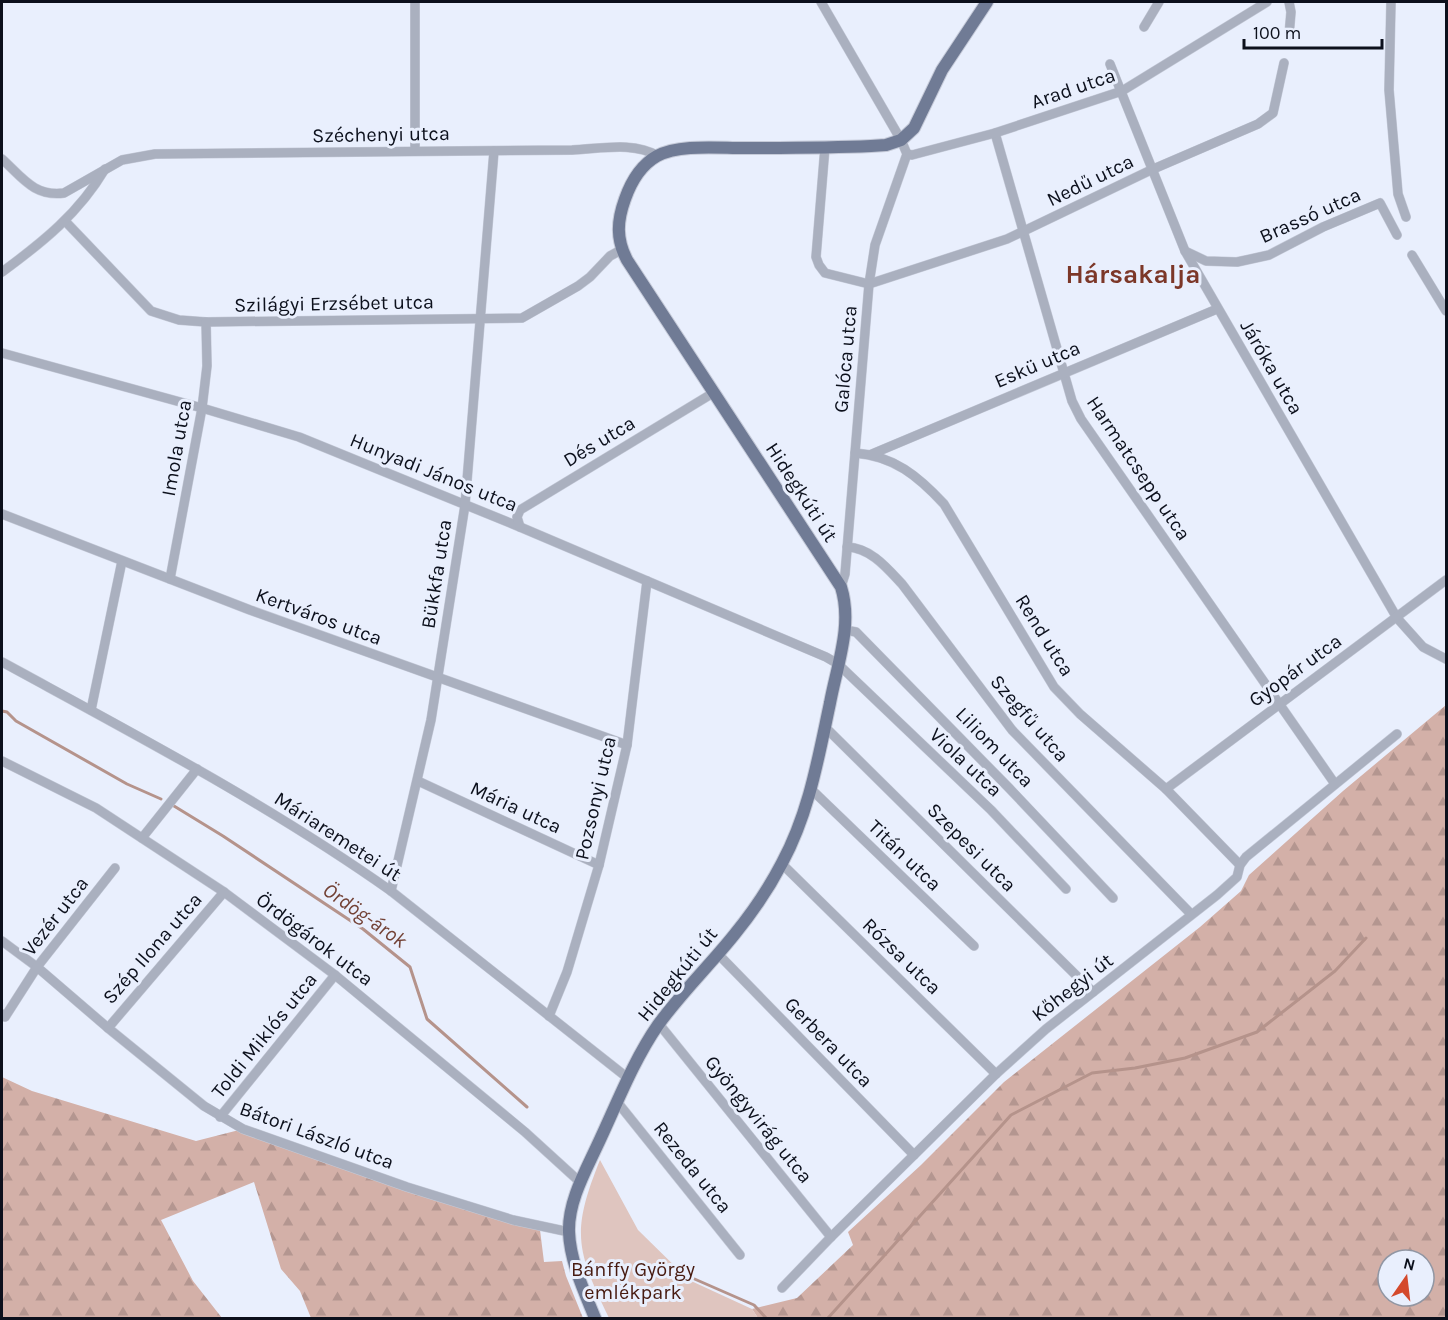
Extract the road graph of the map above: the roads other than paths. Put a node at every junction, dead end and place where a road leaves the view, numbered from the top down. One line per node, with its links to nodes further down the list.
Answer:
1 (416, 2): 16 (street)
2 (821, 2): 14 (street)
3 (987, 2): 14 (main road)
4 (1159, 2): 8 (street)
5 (1267, 2): 12 (street, Arad utca)
6 (1289, 2): 9 (street)
7 (1391, 2): 25 (street)
8 (1144, 27)
9 (1290, 35)
10 (1284, 63): 22 (street, Nedű utca)
11 (1110, 64): 12 (street, Járóka utca)
12 (1122, 91): 13 (street, Arad utca); 22 (street, Járóka utca)
13 (995, 133): 18 (street, Arad utca); 27 (street, Harmatcsepp utca)
14 (901, 140): 15 (main road); 18 (street)
15 (825, 147): 19 (main road); 33 (street)
16 (415, 151): 17 (street, Széchenyi utca); 21 (street, Széchenyi utca)
17 (494, 151): 19 (street, Széchenyi utca); 36 (street, Bükkfa utca)
18 (907, 154): 33 (street, Galóca utca)
19 (658, 156): 29 (main road, Hidegkúti út)
20 (2, 159): 23 (street, Széchenyi utca)
21 (106, 169): 23 (street, Széchenyi utca); 24 (street)
22 (1151, 170): 27 (street, Nedű utca); 30 (street, Járóka utca)
23 (85, 180): 24 (street)
24 (91, 193): 26 (street)
25 (1406, 218)
26 (64, 221): 32 (street); 37 (street, Szilágyi Erzsébet utca)
27 (1024, 231): 33 (street, Nedű utca); 39 (street, Harmatcsepp utca)
28 (1397, 234): 30 (street, Brassó utca)
29 (621, 250): 36 (street, Szilágyi Erzsébet utca); 40 (main road, Hidegkúti út)
30 (1185, 250): 34 (street, Járóka utca)
31 (1412, 255): 35 (street)
32 (2, 272)
33 (869, 284): 42 (street, Galóca utca)
34 (1217, 309): 39 (street, Eskü utca); 53 (street, Járóka utca)
35 (1446, 311)
36 (480, 319): 37 (street, Szilágyi Erzsébet utca); 44 (street, Bükkfa utca)
37 (206, 322): 41 (street, Imola utca)
38 (2, 353): 41 (street, Hunyadi János utca)
39 (1064, 373): 43 (street, Eskü utca); 59 (street, Harmatcsepp utca)
40 (709, 395): 46 (street, Dés utca); 52 (main road, Hidegkúti út)
41 (202, 408): 44 (street, Hunyadi János utca); 49 (street, Imola utca)
42 (855, 453): 43 (street, Rend utca); 47 (street, Galóca utca)
43 (872, 454): 68 (street, Rend utca)
44 (465, 505): 46 (street, Hunyadi János utca); 58 (street, Bükkfa utca)
45 (2, 514): 48 (street, Kertváros utca)
46 (520, 527): 51 (street, Hunyadi János utca)
47 (847, 547): 52 (street, Galóca utca); 79 (street, Szegfű utca)
48 (122, 561): 49 (street, Kertváros utca); 60 (street)
49 (170, 579): 58 (street, Kertváros utca)
50 (1446, 580): 53 (street, Gyopár utca)
51 (647, 581): 57 (street, Hunyadi János utca); 63 (street, Pozsonyi utca)
52 (841, 587): 54 (main road, Hidegkúti út)
53 (1397, 618): 55 (street, Járóka utca); 59 (street, Gyopár utca)
54 (845, 630): 57 (main road, Hidegkúti út); 78 (street, Liliom utca)
55 (1446, 659)
56 (2, 662): 60 (street, Máriaremetei út)
57 (838, 664): 61 (main road, Hidegkúti út); 75 (street, Viola utca)
58 (438, 678): 63 (street, Kertváros utca); 66 (street, Bükkfa utca)
59 (1280, 703): 67 (street, Harmatcsepp utca); 68 (street, Gyopár utca)
60 (91, 711): 65 (street, Máriaremetei út)
61 (825, 727): 69 (main road, Hidegkúti út); 85 (street, Szepesi utca)
62 (1397, 734): 67 (street, Kőhegyi út)
63 (627, 745): 72 (street, Pozsonyi utca)
64 (2, 761): 70 (street, Ördögárok utca)
65 (197, 769): 70 (street); 76 (street, Máriaremetei út)
66 (418, 781): 72 (street, Mária utca); 76 (street, Bükkfa utca)
67 (1335, 784): 73 (street, Kőhegyi út)
68 (1166, 789): 73 (street, Rend utca)
69 (812, 790): 71 (main road, Hidegkúti út); 81 (street, Titán utca)
70 (142, 838): 77 (street, Ördögárok utca)
71 (782, 864): 82 (main road, Hidegkúti út); 90 (street, Rózsa utca)
72 (599, 865): 87 (street, Pozsonyi utca)
73 (1240, 865): 79 (street, Kőhegyi út)
74 (115, 868): 83 (street, Vezér utca)
75 (1066, 889)
76 (391, 891): 87 (street, Máriaremetei út)
77 (224, 892): 84 (street, Ördögárok utca); 89 (street, Szép Ilona utca)
78 (1113, 898)
79 (1191, 914): 85 (street, Kőhegyi út)
80 (2, 941): 83 (street, Bátori László utca)
81 (974, 946)
82 (718, 954): 88 (main road, Hidegkúti út); 94 (street, Gerbera utca)
83 (37, 967): 86 (street, Vezér utca); 89 (street, Bátori László utca)
84 (335, 975): 93 (street, Toldi Miklós utca); 95 (street, Ördögárok utca)
85 (1093, 992): 90 (street, Kőhegyi út)
86 (3, 1015)
87 (549, 1016): 91 (street, Máriaremetei út)
88 (659, 1024): 91 (main road, Hidegkúti út); 97 (street, Gyöngyvirág utca)
89 (108, 1028): 93 (street, Bátori László utca)
90 (996, 1074): 94 (street, Kőhegyi út)
91 (629, 1079): 92 (main road, Hidegkúti út)
92 (618, 1103): 95 (main road, Hidegkúti út); 98 (street, Rezeda utca)
93 (220, 1117): 96 (street, Bátori László utca)
94 (914, 1155): 97 (street, Kőhegyi út)
95 (580, 1183): 96 (main road, Hidegkúti út)
96 (569, 1232): 100 (main road)
97 (831, 1237): 99 (street, Kőhegyi út)
98 (740, 1255)
99 (782, 1288)
100 (595, 1318)

